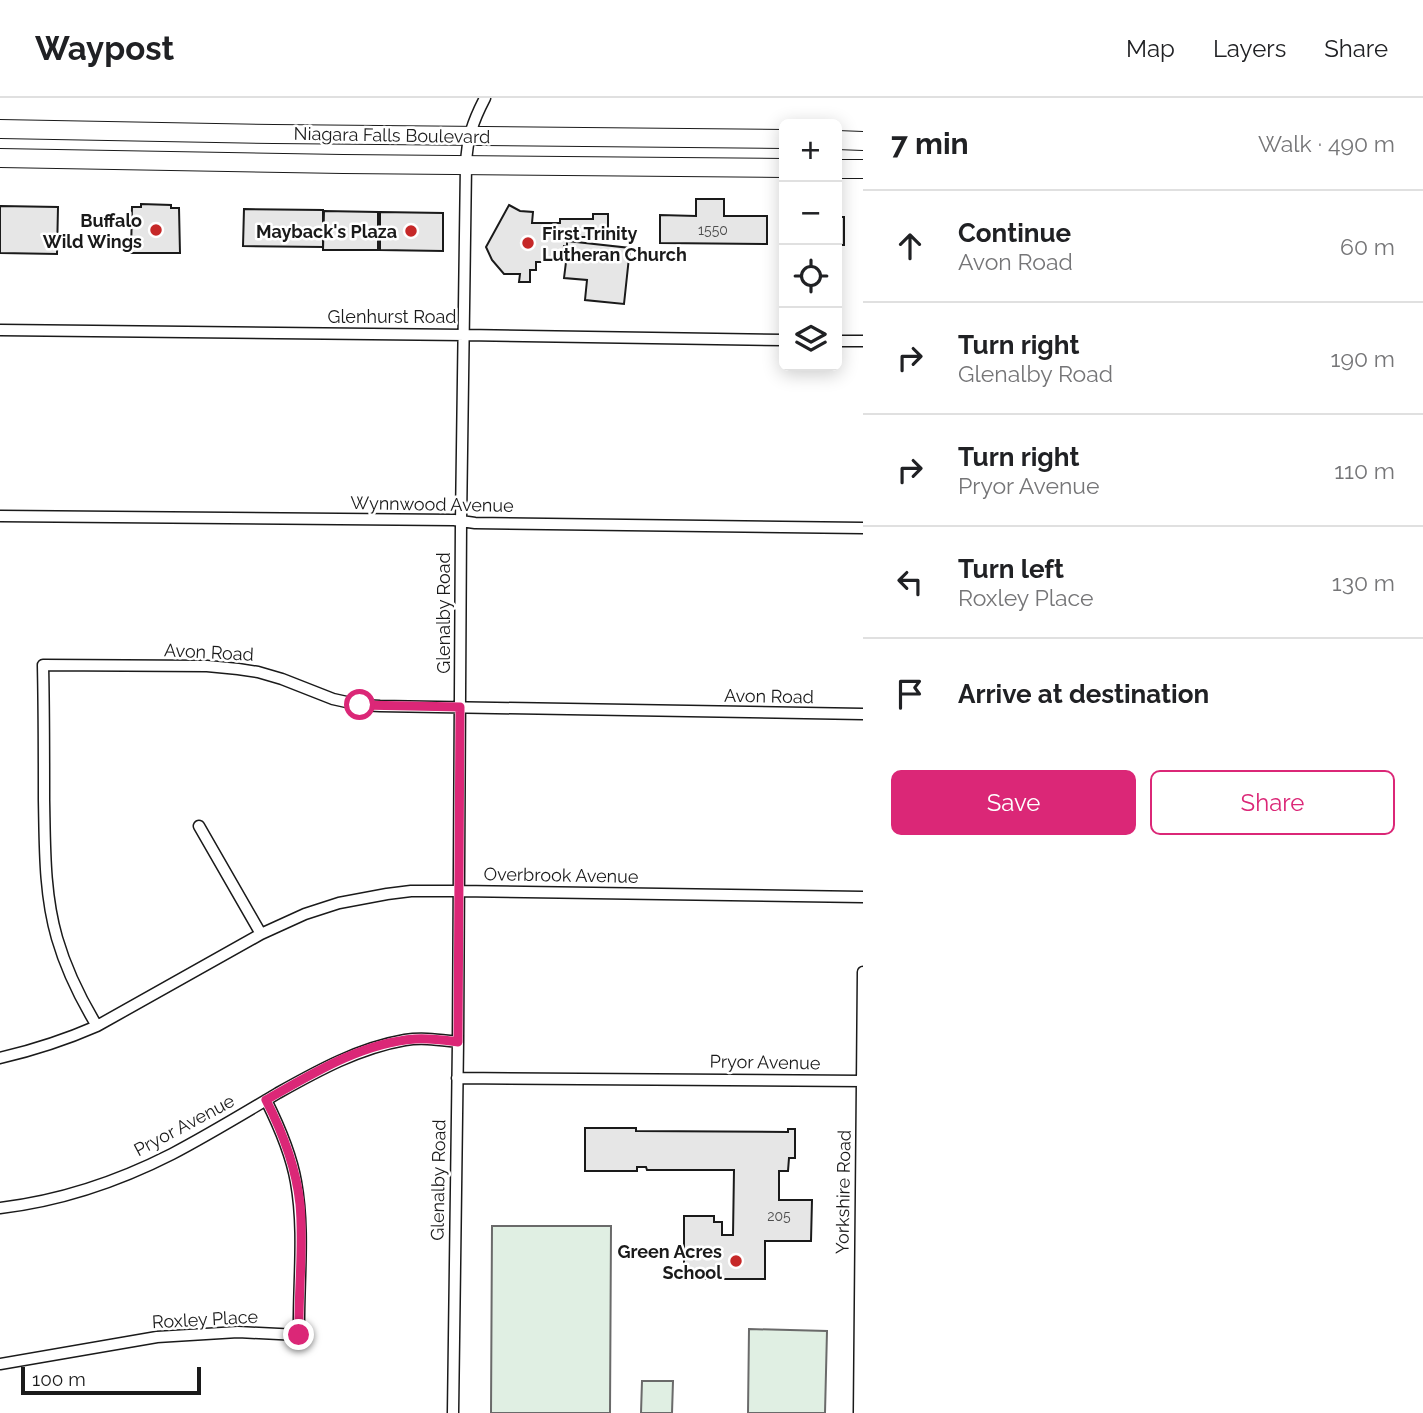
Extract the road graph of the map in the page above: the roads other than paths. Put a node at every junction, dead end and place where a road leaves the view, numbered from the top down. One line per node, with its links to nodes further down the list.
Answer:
1 (485, 98): 6 (street)
2 (0, 129): 6 (main road, Niagara Falls Boulevard)
3 (779, 139): 6 (main road, Niagara Falls Boulevard)
4 (842, 140): 5 (main road)
5 (863, 141)
6 (467, 150): 7 (main road, Niagara Falls Boulevard); 8 (main road, Niagara Falls Boulevard); 12 (street, Glenalby Road)
7 (0, 158)
8 (779, 168)
9 (842, 169): 10 (main road)
10 (863, 169)
11 (0, 330): 12 (street, Glenhurst Road)
12 (465, 335): 13 (street, Glenhurst Road); 17 (street, Glenalby Road)
13 (779, 340)
14 (842, 341): 15 (street)
15 (863, 341)
16 (0, 516): 17 (street, Wynnwood Avenue)
17 (461, 522): 18 (street, Wynnwood Avenue); 19 (street, Glenalby Road)
18 (863, 528)
19 (460, 707): 20 (street, Avon Road); 22 (street, Glenalby Road); 26 (street, Avon Road)
20 (863, 714)
21 (199, 826): 24 (street)
22 (459, 891): 23 (street, Overbrook Avenue); 24 (street, Overbrook Avenue); 27 (street, Glenalby Road)
23 (863, 897)
24 (261, 934): 26 (street, Overbrook Avenue)
25 (863, 972): 30 (street, Yorkshire Road)
26 (97, 1026): 28 (street, Overbrook Avenue)
27 (458, 1042): 29 (street, Glenalby Road); 31 (street, Pryor Avenue)
28 (0, 1058)
29 (457, 1078): 30 (street, Pryor Avenue); 35 (street, Glenalby Road)
30 (862, 1081): 33 (street, Yorkshire Road)
31 (266, 1100): 32 (street, Pryor Avenue); 34 (street, Roxley Place)
32 (0, 1208)
33 (861, 1265): 36 (street, Yorkshire Road)
34 (0, 1364)
35 (453, 1413)
36 (859, 1413)

